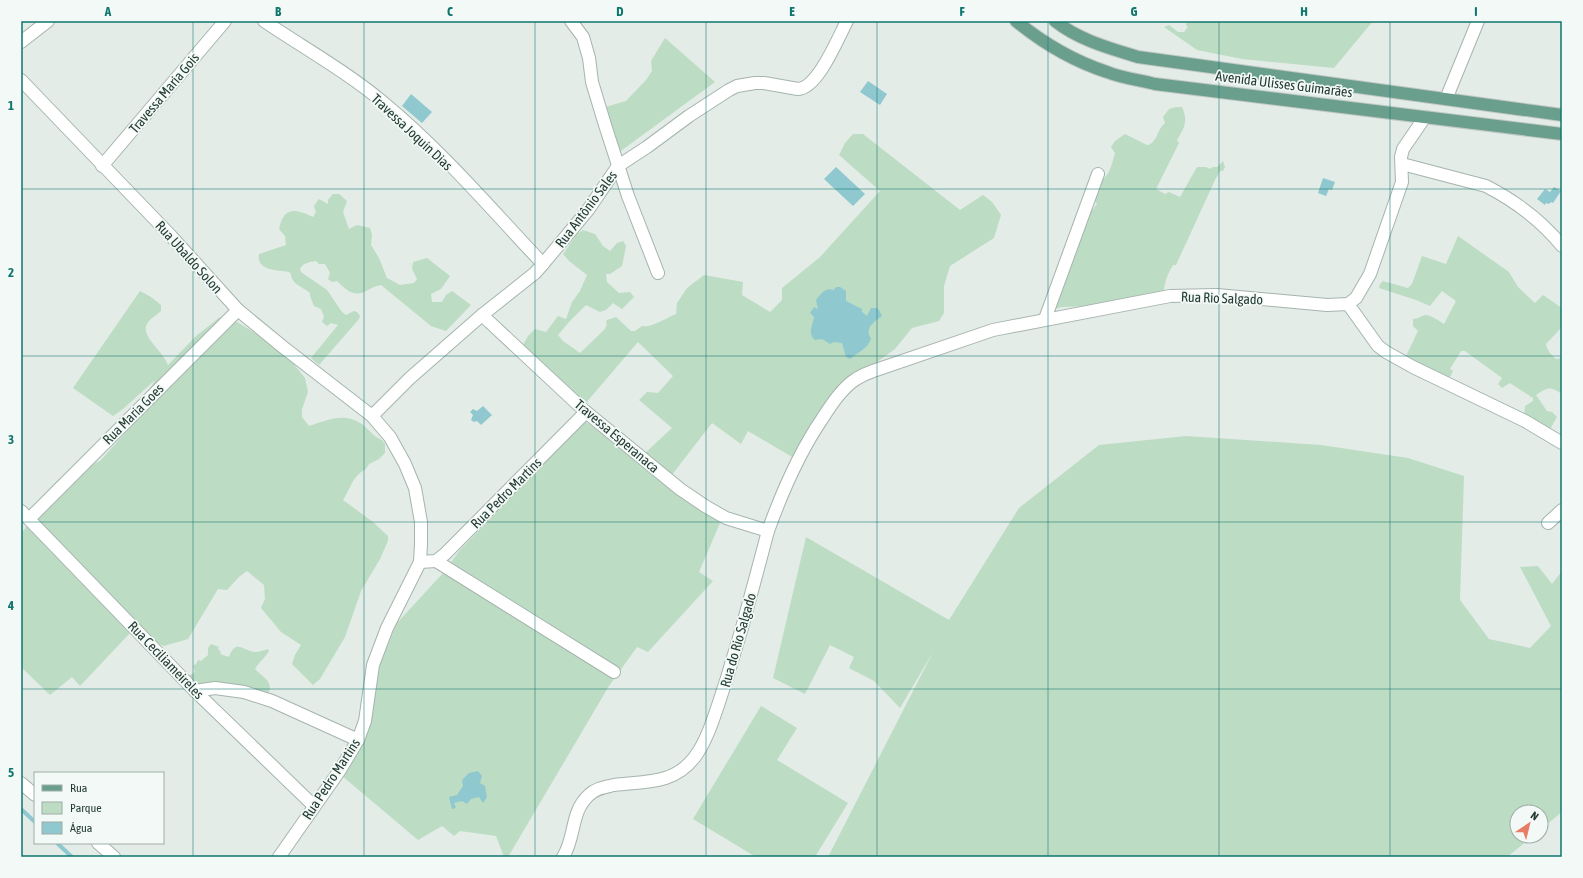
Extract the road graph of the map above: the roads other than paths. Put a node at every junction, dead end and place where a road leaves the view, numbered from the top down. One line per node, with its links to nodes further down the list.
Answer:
1 (48, 21): 9 (street)
2 (225, 21): 16 (street, Travessa Maria Gois)
3 (264, 21): 20 (street, Travessa Joquin Dias)
4 (571, 21): 17 (street)
5 (848, 21): 17 (street, Rua Antônio Sales)
6 (1016, 21): 13 (main road, Avenida Ulisses Guimarães)
7 (1055, 21): 11 (main road, Avenida Ulisses Guimarães)
8 (1478, 21): 11 (street)
9 (21, 42)
10 (21, 80): 16 (street, Rua Ubaldo Solon)
11 (1446, 100): 12 (main road, Avenida Ulisses Guimarães)
12 (1562, 115)
13 (1425, 117): 14 (main road, Avenida Ulisses Guimarães); 15 (street)
14 (1562, 134)
15 (1402, 164): 19 (street); 22 (street)
16 (102, 166): 23 (street, Rua Ubaldo Solon)
17 (618, 166): 20 (street, Rua Antônio Sales); 21 (street)
18 (1098, 174): 25 (street)
19 (1562, 246)
20 (543, 264): 24 (street, Rua Antônio Sales)
21 (658, 272)
22 (1348, 304): 25 (street, Rua Rio Salgado); 29 (street)
23 (238, 310): 28 (street, Rua Ubaldo Solon); 31 (street, Rua Maria Goes)
24 (482, 315): 27 (street, Travessa Esperanaca); 28 (street, Rua Antônio Sales)
25 (1046, 319): 26 (street, Rua Rio Salgado)
26 (873, 370): 33 (street, Rua do Rio Salgado)
27 (586, 412): 33 (street, Travessa Esperanaca); 34 (street, Rua Pedro Martins)
28 (372, 416): 35 (street, Rua Pedro Martins)
29 (1562, 443)
30 (1562, 510): 32 (street)
31 (25, 515): 37 (street, Rua Ceciliameireles)
32 (1548, 523)
33 (768, 531): 45 (street, Rua do Rio Salgado)
34 (436, 561): 35 (street); 36 (street)
35 (420, 562): 38 (street, Rua Pedro Martins)
36 (614, 672)
37 (195, 692): 38 (street); 41 (street, Rua Ceciliameireles)
38 (358, 740): 41 (street, Rua Pedro Martins)
39 (21, 783): 40 (street)
40 (34, 794)
41 (314, 806): 44 (street, Rua Pedro Martins)
42 (99, 844): 43 (street)
43 (114, 857)
44 (279, 857)
45 (563, 857)

